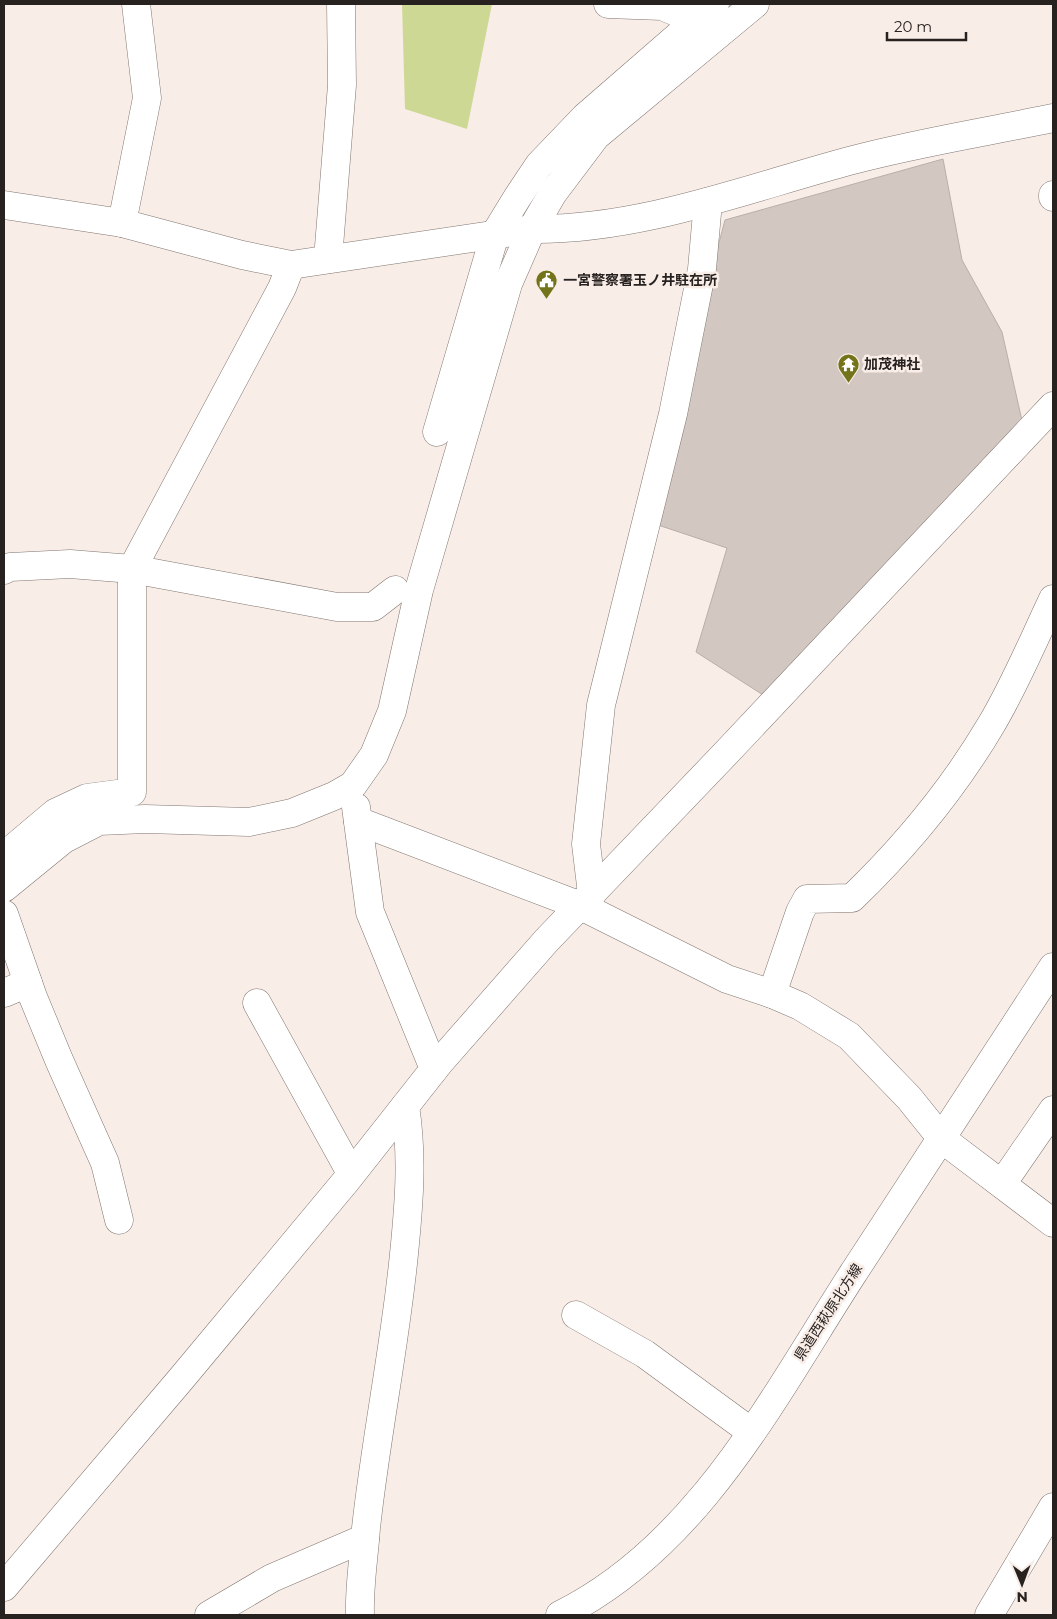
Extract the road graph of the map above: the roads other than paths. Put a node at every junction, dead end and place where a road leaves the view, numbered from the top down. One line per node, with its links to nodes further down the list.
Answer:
1 (136, 4): 9 (street)
2 (340, 4): 12 (street)
3 (608, 4): 5 (street)
4 (755, 4): 10 (street)
5 (705, 12): 11 (street)
6 (1053, 118): 7 (street)
7 (708, 202): 10 (street); 24 (street)
8 (4, 205): 9 (street)
9 (122, 222): 13 (street)
10 (532, 229): 11 (street); 20 (street)
11 (494, 234): 12 (street); 15 (street)
12 (328, 259): 13 (street)
13 (291, 265): 16 (street)
14 (1053, 406): 24 (street)
15 (437, 432)
16 (132, 569): 17 (street); 18 (street); 22 (street)
17 (4, 570)
18 (394, 590)
19 (1053, 598): 28 (street)
20 (354, 786): 21 (street); 23 (street)
21 (358, 821): 24 (street); 30 (street)
22 (4, 856)
23 (4, 888)
24 (586, 900): 28 (street); 30 (street)
25 (4, 914): 27 (street)
26 (1053, 967): 33 (street, 県道西萩原北方線)
27 (16, 988): 36 (street)
28 (772, 994): 33 (street)
29 (257, 1004): 34 (street)
30 (434, 1069): 31 (street)
31 (405, 1106): 34 (street); 41 (street)
32 (1053, 1110): 35 (street)
33 (942, 1139): 35 (street); 39 (street, 県道西萩原北方線)
34 (351, 1174): 42 (street)
35 (1002, 1184): 37 (street)
36 (119, 1220)
37 (1053, 1223)
38 (576, 1315): 39 (street)
39 (750, 1431): 45 (street, 県道西萩原北方線)
40 (1053, 1507): 46 (street)
41 (366, 1538): 43 (street); 44 (street)
42 (4, 1587)
43 (209, 1615)
44 (360, 1615)
45 (560, 1615)
46 (989, 1615)

